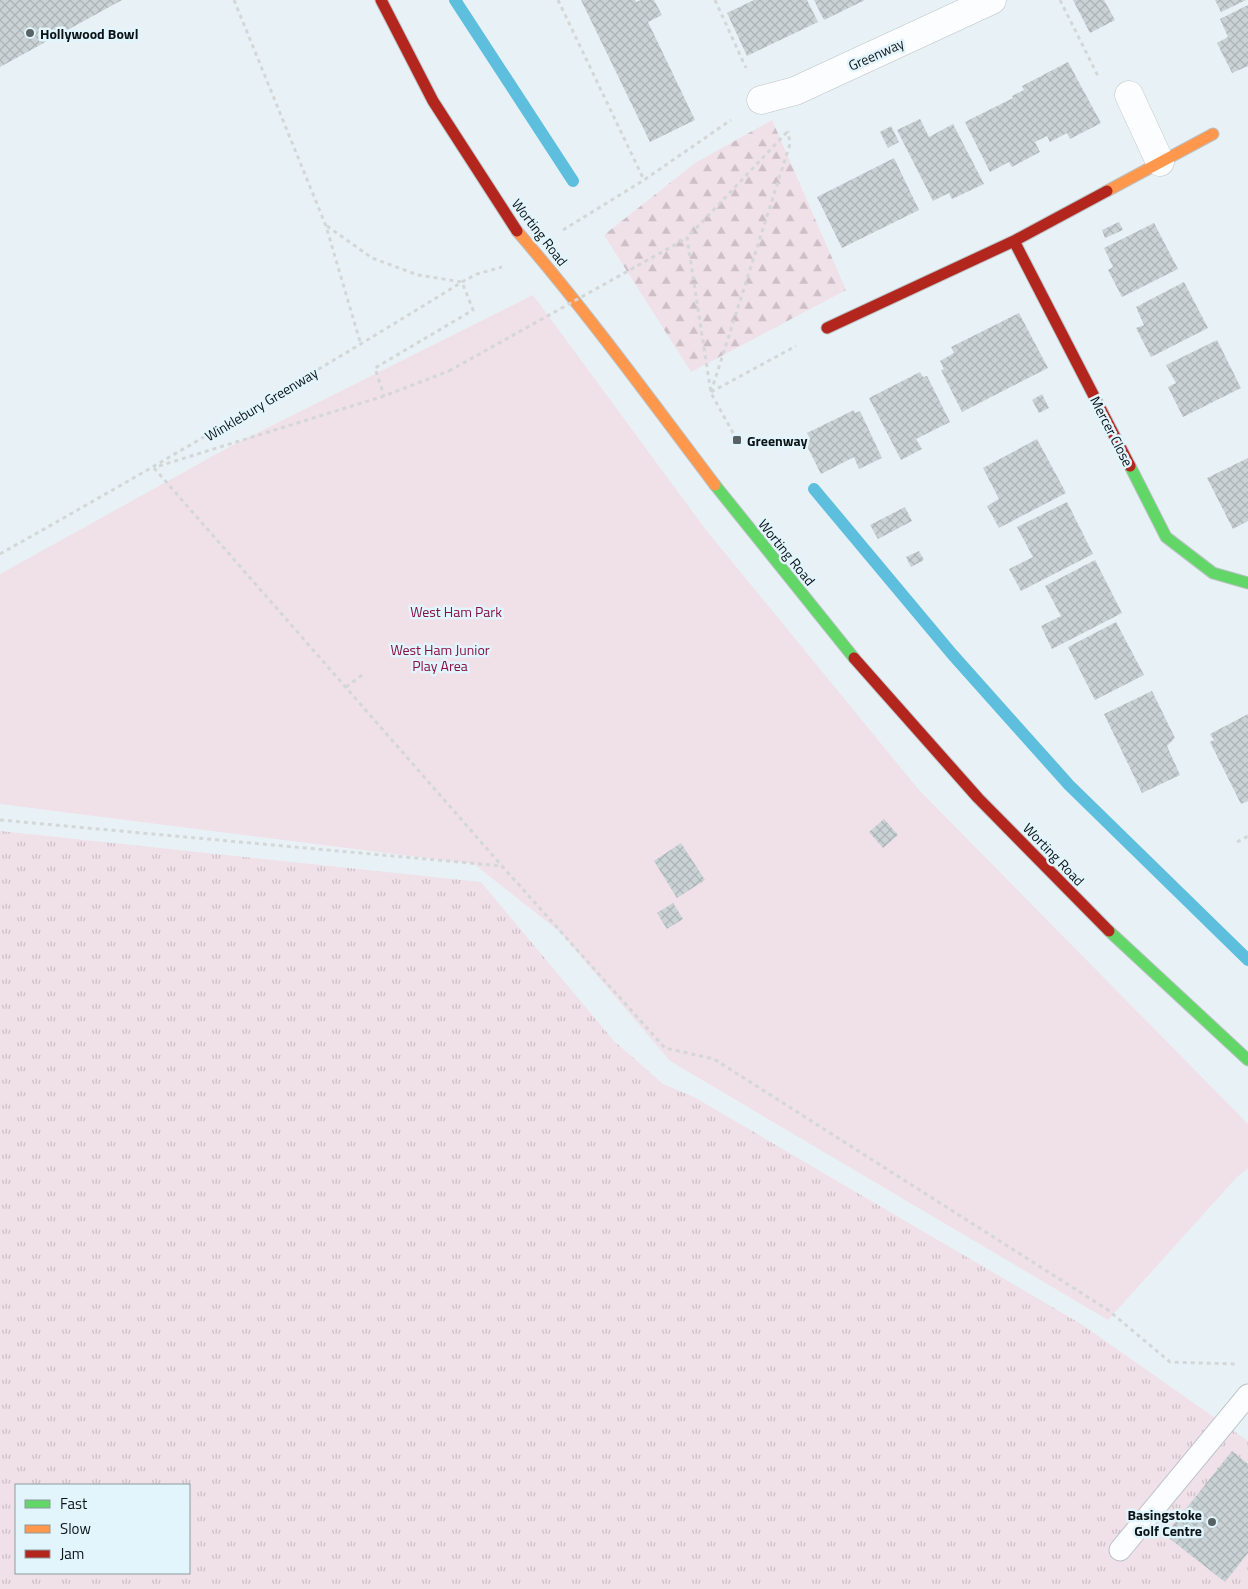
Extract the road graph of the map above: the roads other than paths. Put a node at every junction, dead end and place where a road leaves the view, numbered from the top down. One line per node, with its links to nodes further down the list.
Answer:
1 (381, 0): 10 (main road, Worting Road)
2 (992, 0): 4 (street, Greenway)
3 (1129, 96): 6 (street)
4 (761, 100)
5 (1213, 134): 6 (main road)
6 (1160, 162): 7 (main road)
7 (1014, 241): 8 (main road); 9 (main road, Mercer Close)
8 (828, 328)
9 (1248, 583)
10 (1248, 1060)
11 (1248, 1395): 12 (lane)
12 (1120, 1550)

